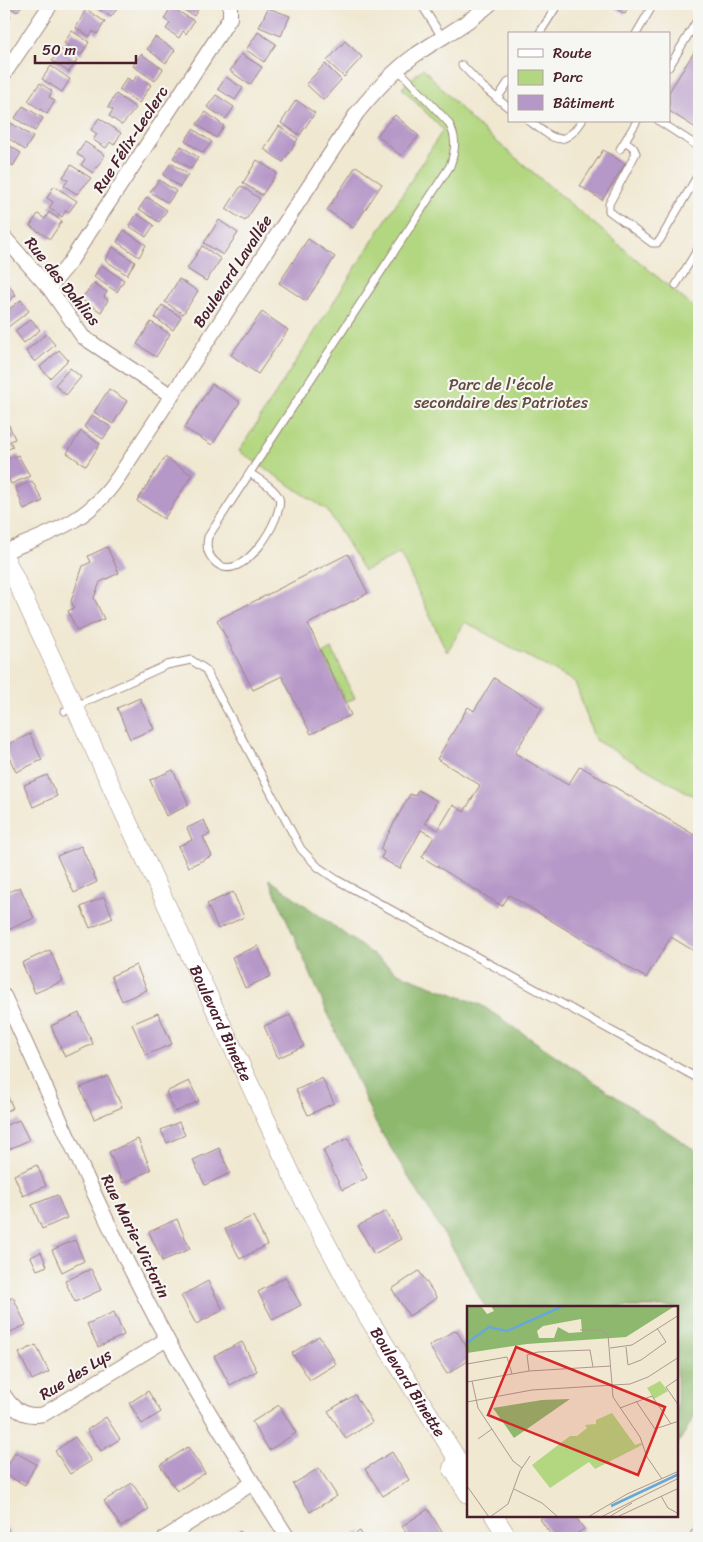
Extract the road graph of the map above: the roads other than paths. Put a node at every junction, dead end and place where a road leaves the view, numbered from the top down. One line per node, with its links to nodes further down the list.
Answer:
1 (51, 4): 14 (street)
2 (230, 4): 29 (street, Rue Félix-Leclerc)
3 (422, 4): 10 (lane)
4 (490, 4): 10 (street, Boulevard Lavallée)
5 (558, 4): 8 (lane)
6 (650, 10): 9 (lane)
7 (699, 17): 12 (lane)
8 (540, 32)
9 (637, 32)
10 (442, 38): 13 (street, Boulevard Lavallée)
11 (462, 65): 16 (lane)
12 (670, 65)
13 (398, 68): 30 (street, Boulevard Lavallée); 31 (lane)
14 (4, 74)
15 (508, 82): 16 (lane)
16 (497, 99): 17 (lane)
17 (508, 107)
18 (530, 122): 19 (lane)
19 (581, 122)
20 (636, 122): 22 (lane)
21 (661, 122): 23 (lane)
22 (625, 141): 24 (lane); 25 (lane)
23 (699, 147)
24 (620, 149)
25 (699, 174)
26 (4, 237): 29 (street, Rue des Dahlias)
27 (699, 246): 28 (lane)
28 (676, 285)
29 (48, 288): 30 (street, Rue des Dahlias)
30 (172, 396): 32 (street, Boulevard Lavallée)
31 (250, 473): 31 (lane)
32 (4, 554): 34 (street, Boulevard Binette)
33 (4, 580): 34 (street, Boulevard Binette)
34 (70, 709): 36 (lane); 39 (street, Boulevard Binette); 41 (street, Boulevard Binette)
35 (4, 996): 37 (street, Rue Marie-Victorin)
36 (699, 1079)
37 (167, 1339): 38 (street, Rue des Lys); 40 (street, Rue Marie-Victorin)
38 (4, 1395)
39 (467, 1474)
40 (253, 1483): 44 (street); 45 (street, Rue Marie-Victorin)
41 (467, 1492)
42 (483, 1517): 46 (street)
43 (495, 1517): 47 (street)
44 (166, 1538)
45 (288, 1538)
46 (496, 1538)
47 (508, 1538)

